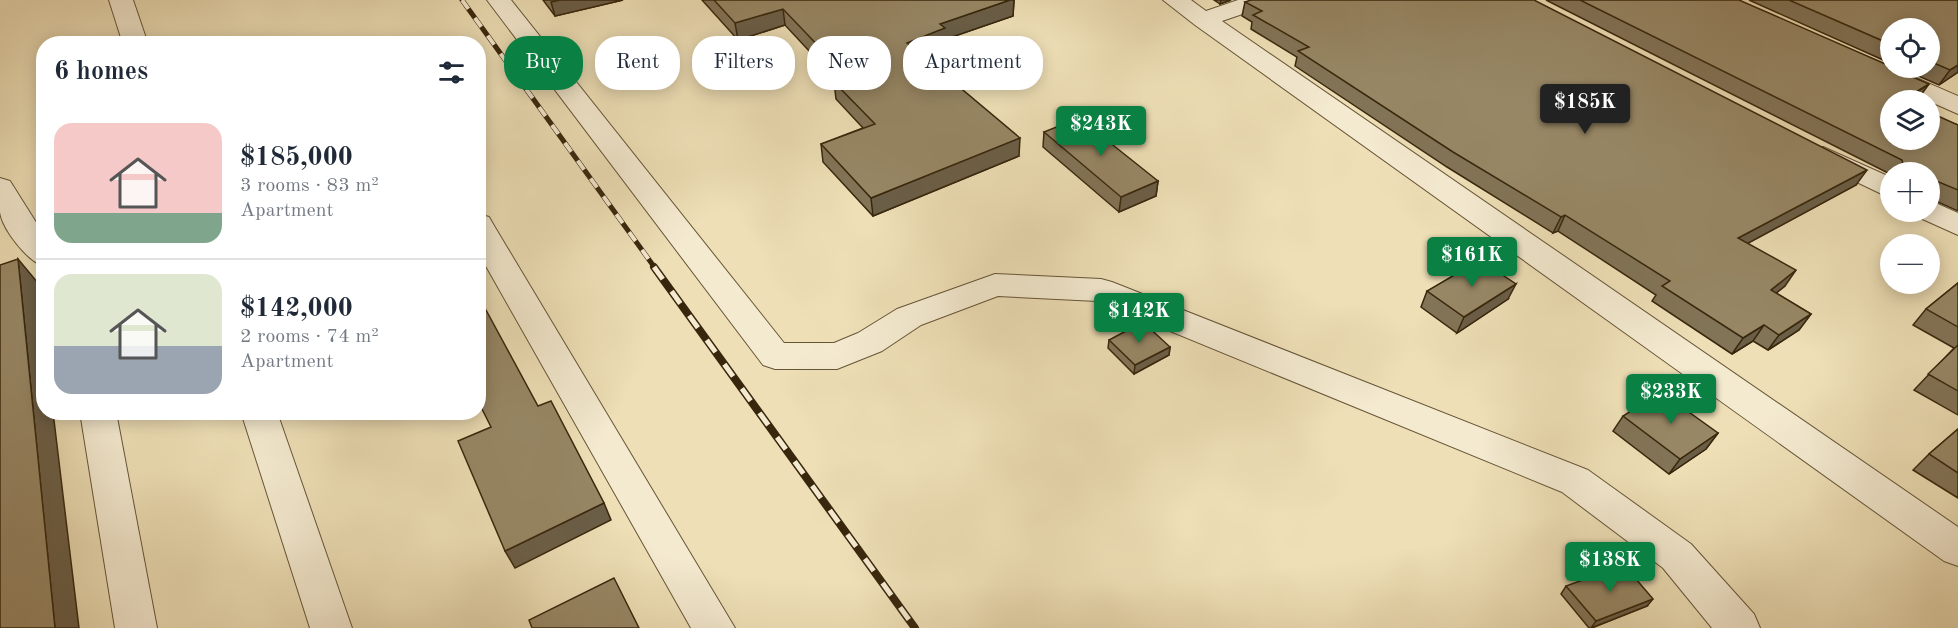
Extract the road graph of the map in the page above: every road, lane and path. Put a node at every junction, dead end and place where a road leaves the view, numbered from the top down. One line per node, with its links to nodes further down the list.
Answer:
1 (121, 0): 6 (street)
2 (499, 0): 22 (street)
3 (1175, 0): 5 (street)
4 (1261, 0): 5 (street)
5 (1203, 20): 18 (street)
6 (133, 36)
7 (1862, 63): 8 (street)
8 (1958, 106)
9 (1806, 146): 10 (street)
10 (1880, 184)
11 (0, 187): 15 (street)
12 (1940, 216): 13 (street)
13 (1958, 225)
14 (486, 238): 21 (street)
15 (36, 246)
16 (99, 420): 19 (street)
17 (262, 420): 20 (street)
18 (1958, 549)
19 (136, 628)
20 (331, 628)
21 (714, 628)
22 (1738, 628)

